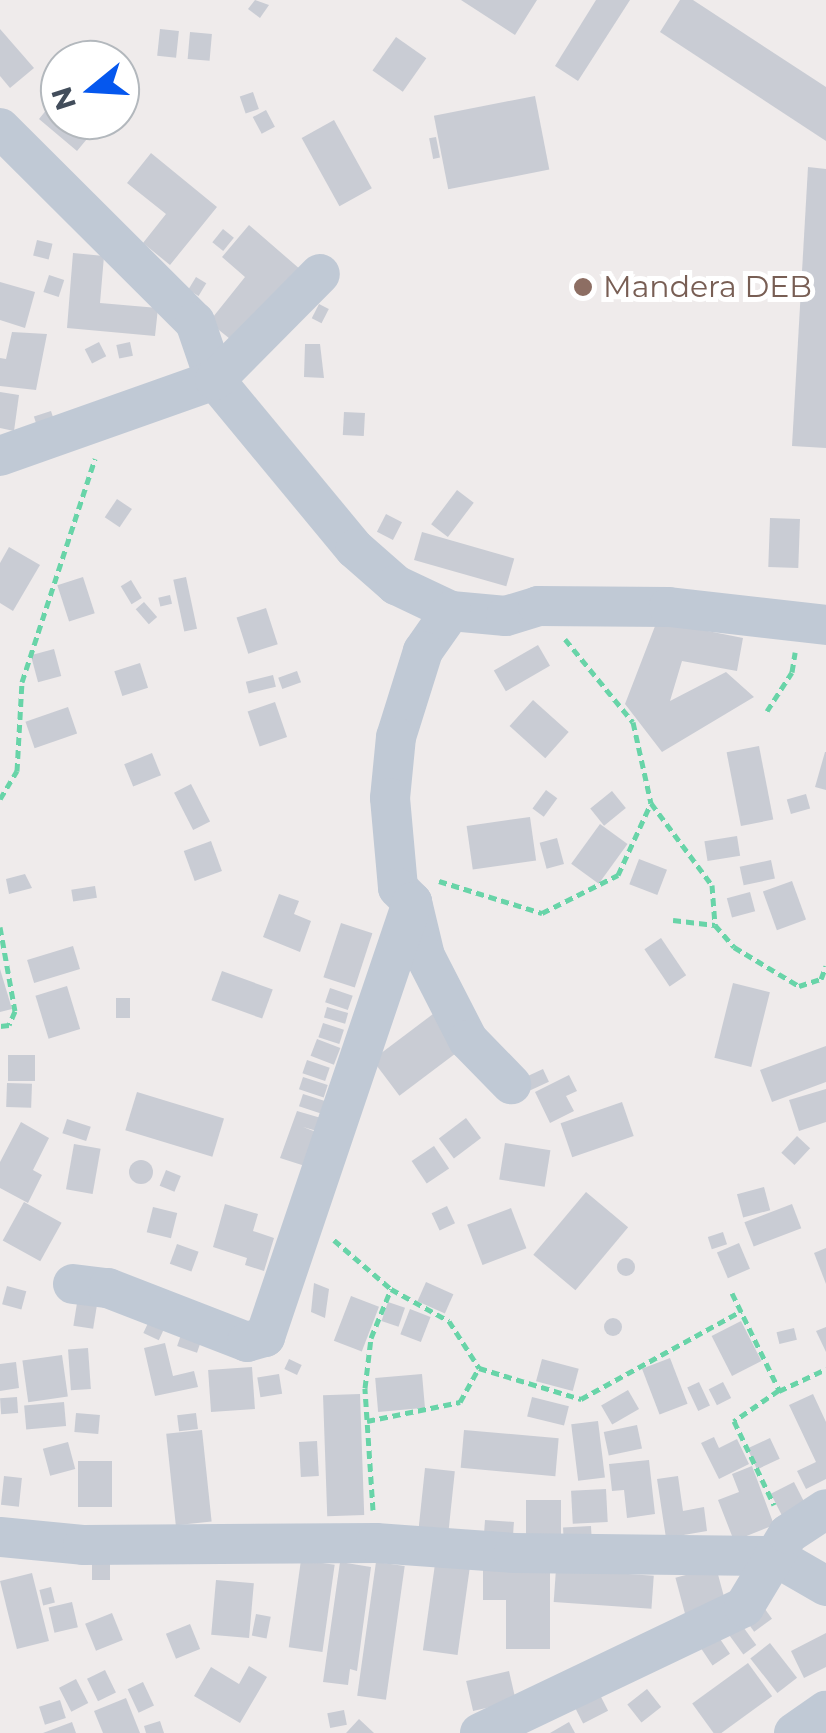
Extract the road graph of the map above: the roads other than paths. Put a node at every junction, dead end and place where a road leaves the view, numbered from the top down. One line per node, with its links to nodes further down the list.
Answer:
1 (0, 128): 3 (street)
2 (320, 274): 3 (street)
3 (215, 380): 4 (street); 5 (street)
4 (0, 456)
5 (451, 611): 6 (street); 7 (street)
6 (813, 625)
7 (406, 886): 8 (street); 9 (street)
8 (511, 1084)
9 (73, 1284)
10 (826, 1509): 12 (street)
11 (0, 1537): 12 (street)
12 (781, 1545): 13 (street); 15 (street)
13 (826, 1586)
14 (826, 1711): 16 (street)
15 (480, 1733)
16 (794, 1733)

